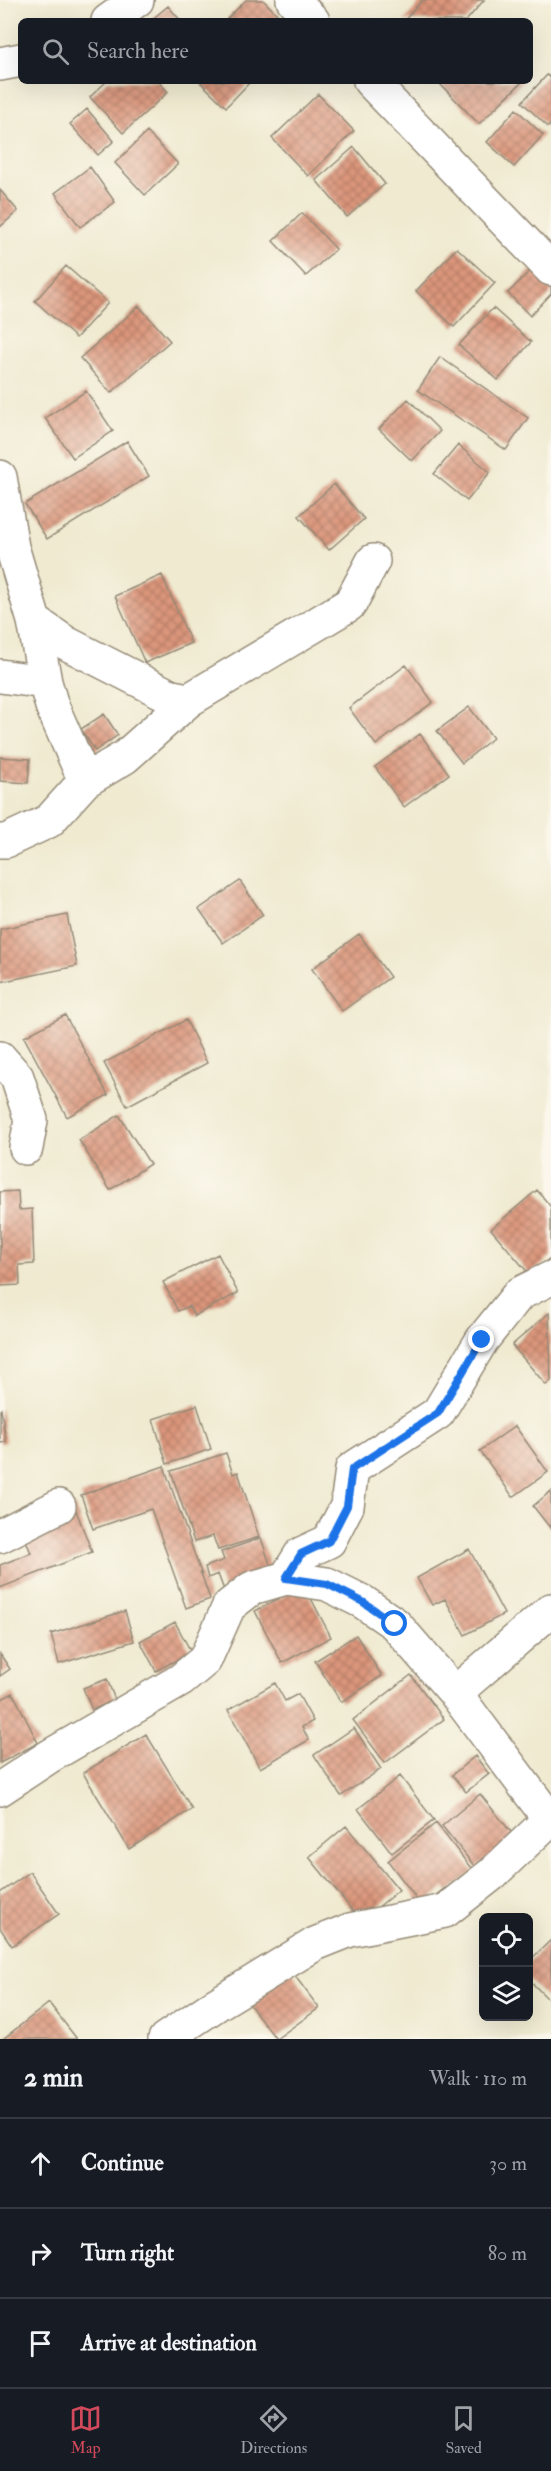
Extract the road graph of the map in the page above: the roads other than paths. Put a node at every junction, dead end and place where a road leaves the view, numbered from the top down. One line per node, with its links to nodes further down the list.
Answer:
1 (137, 0): 3 (street)
2 (293, 0): 4 (street)
3 (112, 18)
4 (310, 18)
5 (18, 61): 6 (street)
6 (0, 64)
7 (373, 84): 8 (street)
8 (551, 269)
9 (0, 477): 11 (street)
10 (373, 561): 14 (street)
11 (34, 621): 13 (street); 14 (street)
12 (0, 676): 13 (street)
13 (45, 682): 15 (street)
14 (189, 700): 15 (street)
15 (85, 781): 16 (street)
16 (0, 841)
17 (0, 1058): 18 (street)
18 (26, 1148)
19 (551, 1278): 22 (street)
20 (59, 1506): 21 (street)
21 (0, 1536)
22 (286, 1578): 24 (street); 25 (street)
23 (551, 1610): 24 (street)
24 (455, 1693): 26 (street)
25 (0, 1789)
26 (550, 1820): 27 (street)
27 (165, 2039)

